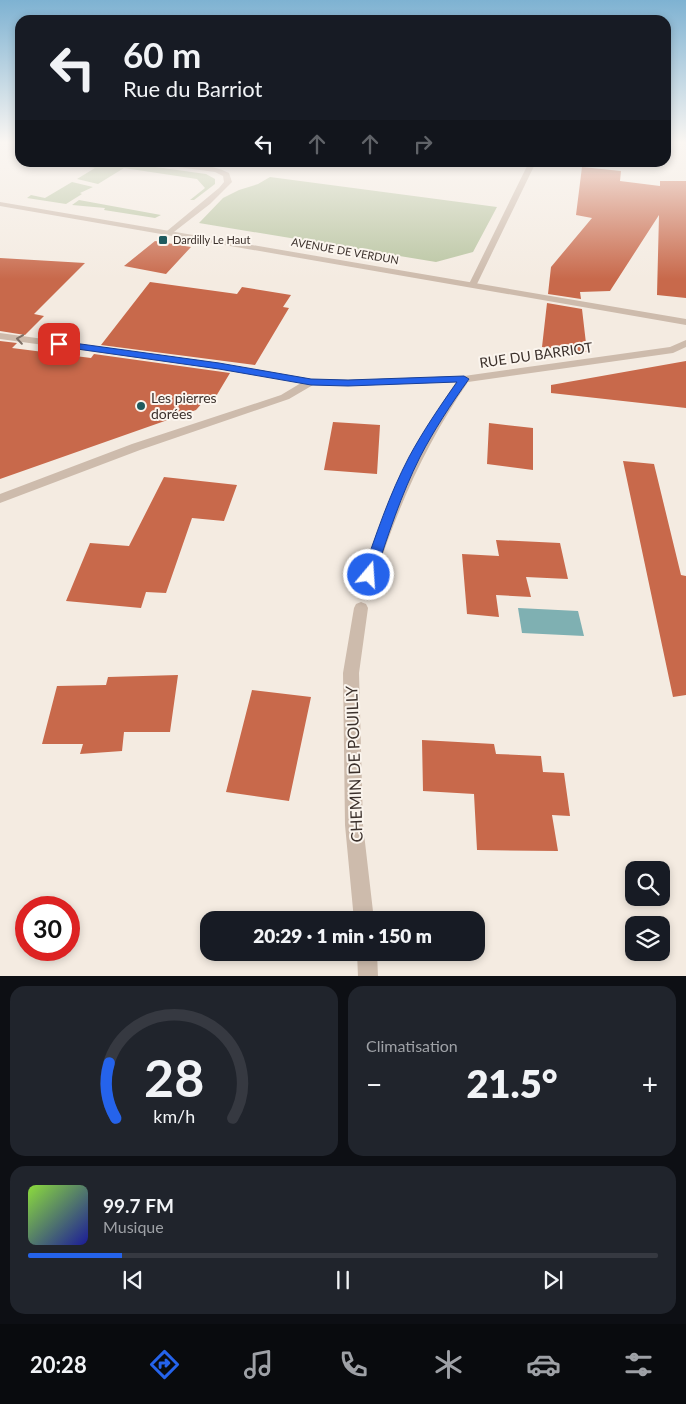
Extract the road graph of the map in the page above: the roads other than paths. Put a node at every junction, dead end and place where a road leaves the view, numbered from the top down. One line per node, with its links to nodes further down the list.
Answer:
1 (222, 189): 4 (street)
2 (520, 189): 5 (street)
3 (0, 204): 4 (street, AVENUE DE VERDUN)
4 (170, 233): 5 (street, AVENUE DE VERDUN)
5 (473, 284): 6 (street, AVENUE DE VERDUN)
6 (686, 322)
7 (0, 336): 10 (street, RUE DU BARRIOT, one-way to 7)
8 (686, 343): 9 (street, RUE DU BARRIOT)
9 (464, 379): 10 (street, RUE DU BARRIOT); 12 (street)
10 (311, 382): 11 (street)
11 (0, 499)
12 (369, 575)
13 (361, 608): 14 (street, CHEMIN DE POUILLY)
14 (363, 911)
15 (367, 961): 16 (street)
16 (368, 976)

